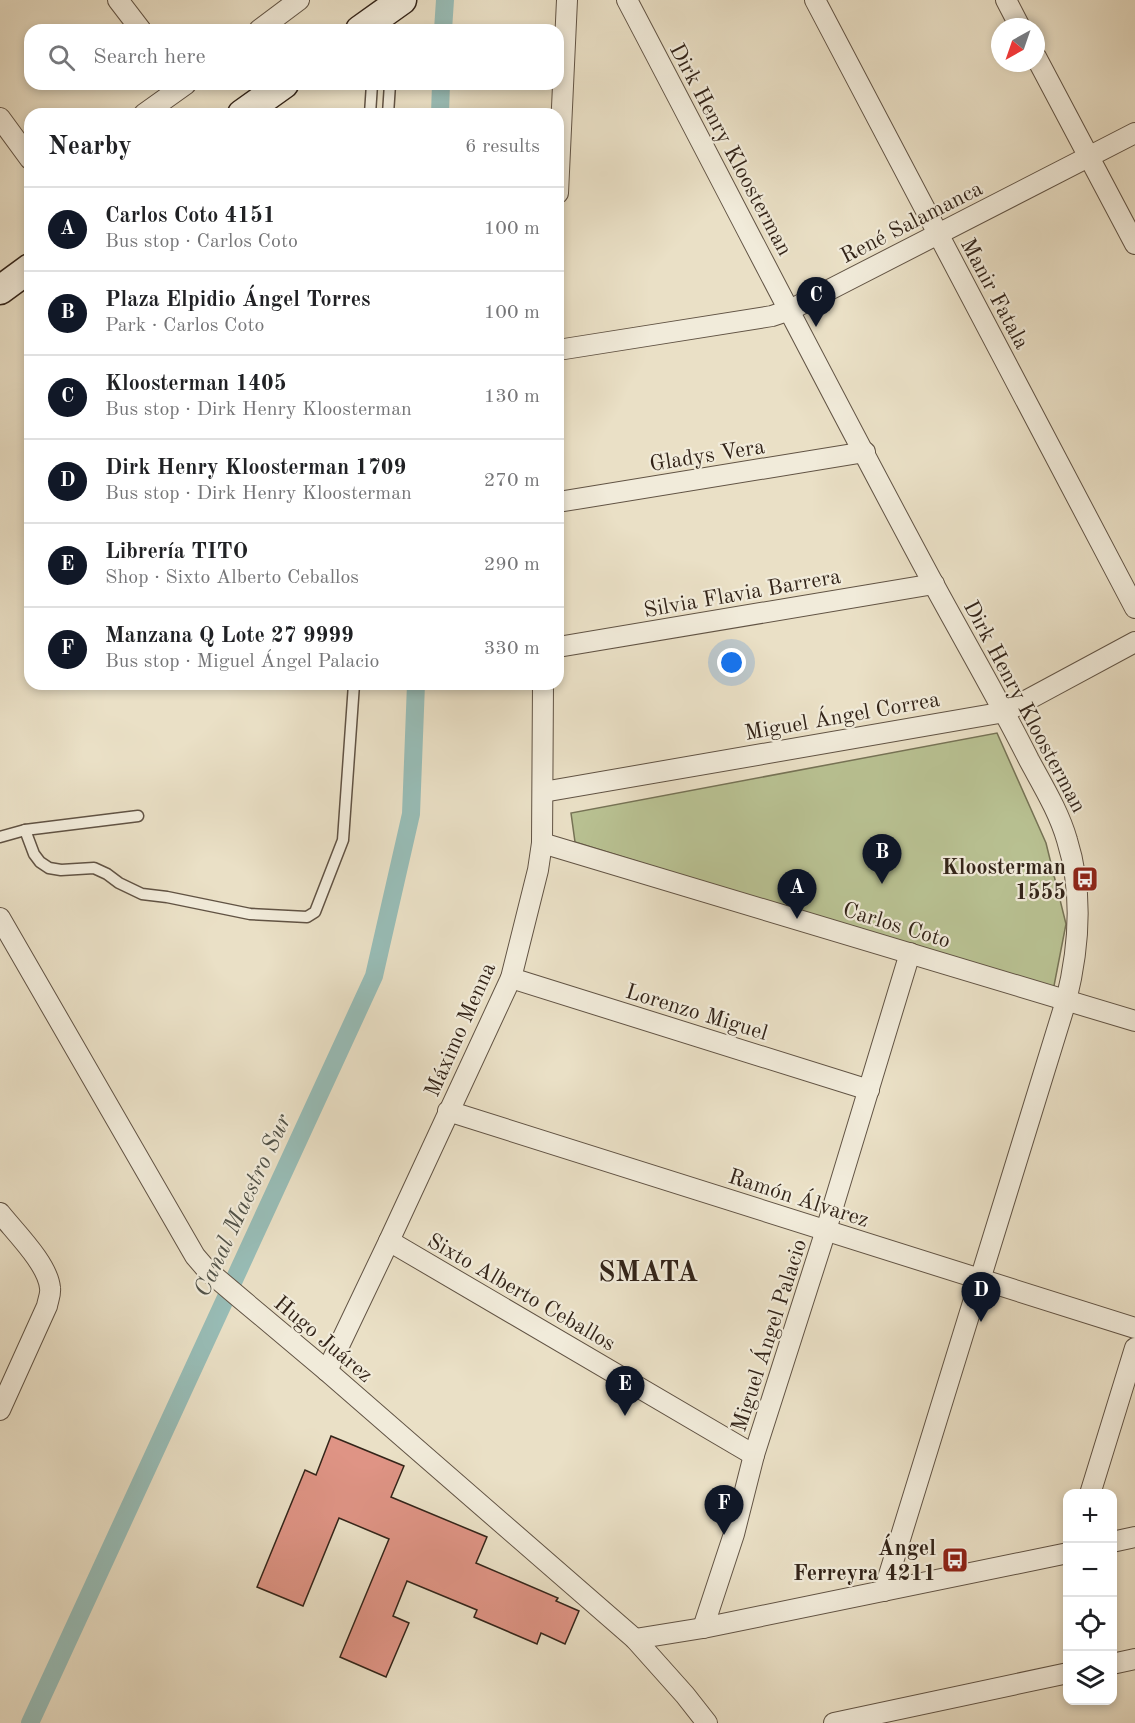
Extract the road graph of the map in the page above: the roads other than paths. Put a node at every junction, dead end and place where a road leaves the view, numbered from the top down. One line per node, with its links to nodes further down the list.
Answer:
1 (118, 0): 8 (street)
2 (299, 0): 9 (street)
3 (567, 0): 10 (street)
4 (627, 0): 30 (street, Dirk Henry Kloosterman)
5 (815, 0): 26 (street, Manir Fatala)
6 (1006, 0): 7 (street)
7 (1015, 18)
8 (136, 24)
9 (267, 24)
10 (564, 64)
11 (1044, 72): 25 (street)
12 (177, 90): 17 (street)
13 (276, 90): 18 (street)
14 (372, 90): 19 (lane)
15 (390, 90): 20 (lane)
16 (563, 90): 21 (street)
17 (152, 108)
18 (250, 108)
19 (370, 108)
20 (388, 108)
21 (562, 108)
22 (0, 118): 24 (street)
23 (1135, 133): 25 (street, René Salamanca)
24 (24, 151)
25 (1089, 158): 26 (street, René Salamanca); 27 (street)
26 (938, 235): 30 (street, René Salamanca); 35 (street, Manir Fatala)
27 (1135, 244)
28 (24, 272): 29 (street)
29 (0, 290)
30 (790, 310): 31 (street, René Salamanca); 32 (street, Dirk Henry Kloosterman)
31 (564, 349)
32 (865, 452): 33 (street, Gladys Vera); 34 (street, Dirk Henry Kloosterman)
33 (564, 501)
34 (934, 584): 37 (street, Silvia Flavia Barrera); 40 (street, Dirk Henry Kloosterman)
35 (1135, 608)
36 (1135, 642): 40 (street, Miguel Ángel Correa)
37 (564, 646)
38 (354, 690): 43 (lane)
39 (543, 690): 41 (street, Máximo Menna)
40 (1005, 712): 41 (street, Miguel Ángel Correa); 49 (street, Dirk Henry Kloosterman)
41 (543, 792): 45 (street, Máximo Menna)
42 (138, 816): 43 (lane)
43 (24, 830): 44 (lane)
44 (0, 837)
45 (542, 843): 47 (street, Carlos Coto); 48 (street, Máximo Menna)
46 (0, 918): 59 (street, Hugo Juárez)
47 (910, 953): 49 (street, Carlos Coto); 51 (street, Miguel Ángel Palacio)
48 (511, 978): 51 (street, Lorenzo Miguel); 52 (street, Máximo Menna)
49 (1066, 1000): 50 (street, Carlos Coto); 56 (street, Dirk Henry Kloosterman)
50 (1135, 1021)
51 (869, 1090): 54 (street, Miguel Ángel Palacio)
52 (448, 1111): 54 (street, Ramón Álvarez); 55 (street, Máximo Menna)
53 (0, 1214): 60 (street)
54 (826, 1230): 56 (street, Ramón Álvarez); 61 (street, Miguel Ángel Palacio)
55 (389, 1241): 59 (street, Máximo Menna); 61 (street, Sixto Alberto Ceballos)
56 (981, 1279): 57 (street, Ramón Álvarez); 66 (street, Dirk Henry Kloosterman)
57 (1135, 1328)
58 (1135, 1348): 62 (street)
59 (327, 1371): 68 (street, Hugo Juárez)
60 (0, 1410)
61 (754, 1455): 67 (street, Miguel Ángel Palacio)
62 (1092, 1489)
63 (1135, 1537): 64 (street)
64 (1117, 1541)
65 (1063, 1554): 66 (street)
66 (884, 1591): 67 (street)
67 (703, 1628): 68 (street)
68 (635, 1639): 72 (street, Hugo Juárez)
69 (1135, 1659): 70 (street)
70 (1117, 1663)
71 (1063, 1674): 73 (street)
72 (707, 1723)
73 (834, 1723)

